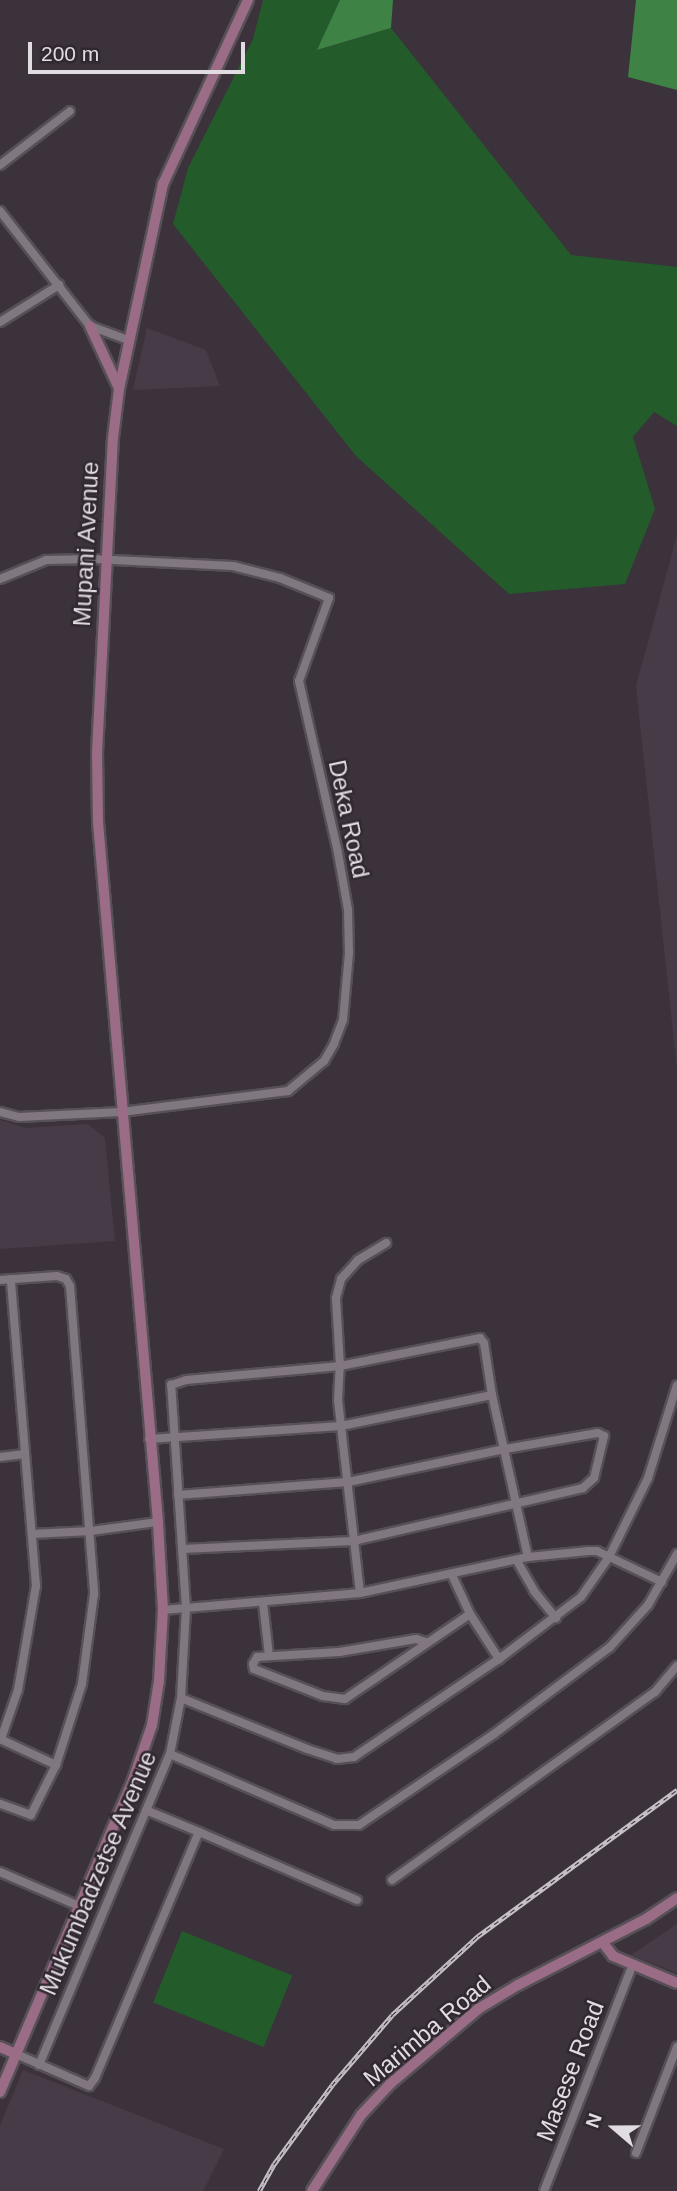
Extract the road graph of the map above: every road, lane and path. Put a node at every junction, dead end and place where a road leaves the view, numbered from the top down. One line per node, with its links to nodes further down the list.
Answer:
1 (247, 0): 8 (street, Mupani Avenue)
2 (70, 111): 3 (street)
3 (0, 165)
4 (0, 211): 5 (street)
5 (59, 285): 6 (street); 7 (street)
6 (0, 322)
7 (90, 326): 8 (street); 9 (street)
8 (128, 340): 9 (street, Mupani Avenue)
9 (118, 389): 10 (street, Mupani Avenue)
10 (107, 559): 11 (street); 13 (street, Mupani Avenue); 13 (street, Deka Road)
11 (0, 579)
12 (0, 1112): 13 (street)
13 (121, 1112): 22 (street, Mupani Avenue)
14 (386, 1243): 17 (street)
15 (10, 1279): 16 (street); 24 (street); 30 (street)
16 (0, 1280)
17 (340, 1366): 19 (street); 20 (street); 21 (street, Mukumbadzetse Avenue)
18 (677, 1385): 36 (street)
19 (492, 1395): 20 (street); 23 (street)
20 (341, 1426): 21 (street); 26 (street)
21 (172, 1437): 22 (street); 27 (street, Mukumbadzetse Avenue)
22 (149, 1439): 29 (street, Mupani Avenue)
23 (505, 1448): 26 (street); 28 (street); 28 (street)
24 (25, 1454): 25 (street); 31 (street)
25 (0, 1457)
26 (348, 1482): 27 (street); 32 (street)
27 (178, 1495): 33 (street, Mukumbadzetse Avenue)
28 (516, 1505): 32 (street); 35 (street)
29 (158, 1522): 30 (street); 43 (street, Mupani Avenue)
30 (91, 1531): 31 (street); 53 (street)
31 (32, 1534): 51 (street)
32 (353, 1541): 33 (street); 40 (street)
33 (182, 1549): 42 (street, Mukumbadzetse Avenue)
34 (677, 1553): 39 (street)
35 (528, 1557): 36 (street); 37 (street)
36 (608, 1557): 39 (street); 45 (street)
37 (517, 1561): 38 (street); 45 (street)
38 (452, 1575): 40 (street); 44 (street)
39 (662, 1582): 52 (street)
40 (360, 1592): 41 (street)
41 (263, 1604): 42 (street); 47 (street)
42 (186, 1608): 43 (street); 50 (street, Mukumbadzetse Avenue)
43 (163, 1610): 61 (street, Mupani Avenue)
44 (470, 1614): 46 (street); 48 (street)
45 (556, 1618): 48 (street)
46 (426, 1642): 47 (street); 47 (street)
47 (269, 1656)
48 (499, 1659): 50 (street)
49 (677, 1666): 58 (street)
50 (181, 1698): 52 (street, Mukumbadzetse Avenue)
51 (1, 1739): 53 (street)
52 (170, 1754): 55 (street, Mukumbadzetse Avenue)
53 (56, 1765): 54 (street)
54 (0, 1804)
55 (146, 1810): 56 (street); 68 (street, Mukumbadzetse Avenue)
56 (199, 1832): 60 (street); 68 (street)
57 (1, 1875): 61 (street)
58 (392, 1880)
59 (677, 1898): 62 (street, Marimba Road)
60 (357, 1900)
61 (79, 1906): 67 (street, Mupani Avenue)
62 (603, 1942): 63 (street); 71 (street, Marimba Road)
63 (632, 1966): 64 (street); 72 (street, Masese Road)
64 (677, 1983)
65 (0, 2047): 67 (street)
66 (677, 2047): 70 (street)
67 (16, 2054): 68 (street); 69 (street, Mupani Avenue)
68 (39, 2065)
69 (0, 2092)
70 (636, 2153)
71 (312, 2191)
72 (544, 2191)

